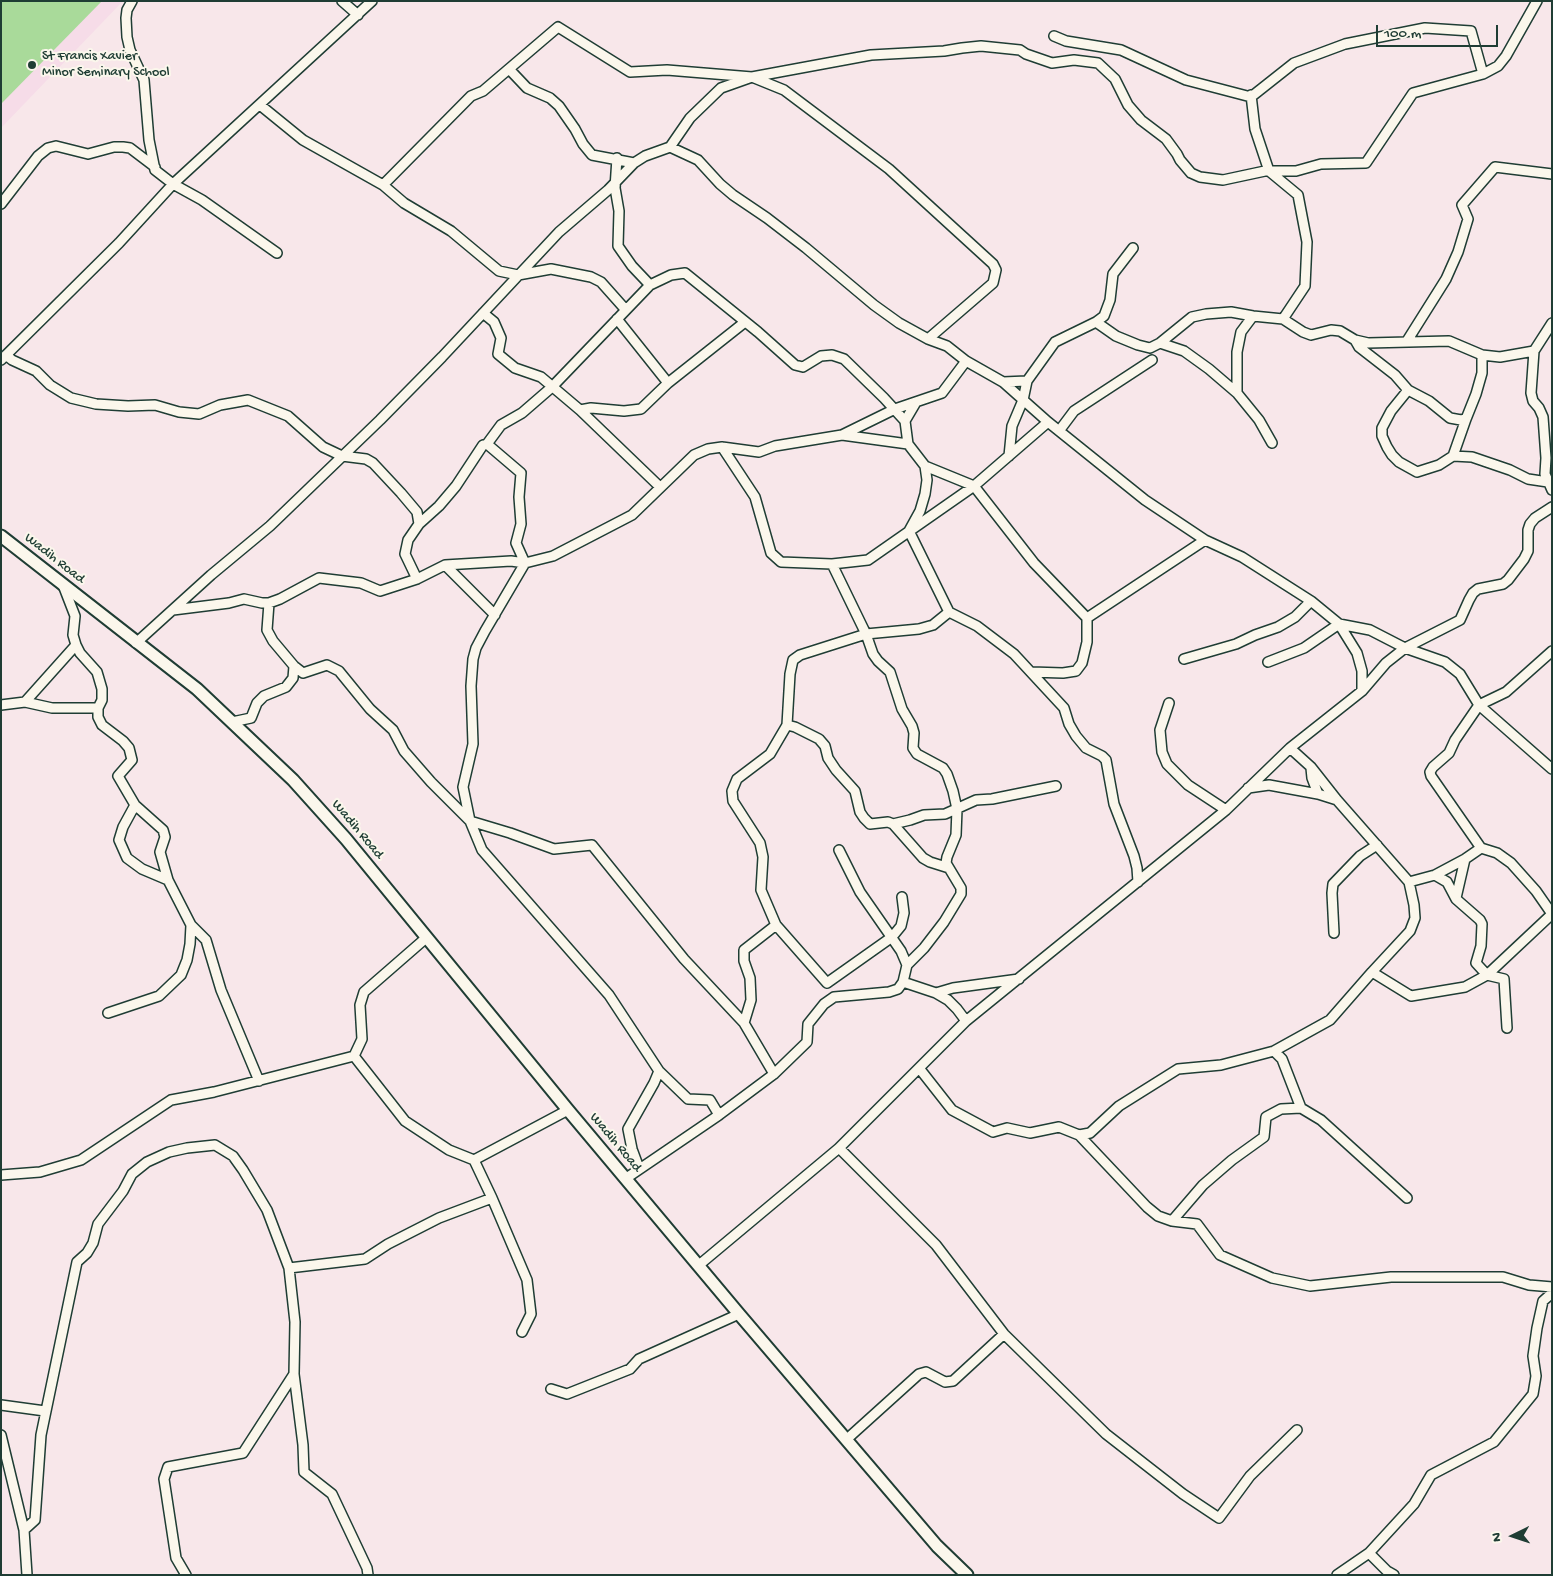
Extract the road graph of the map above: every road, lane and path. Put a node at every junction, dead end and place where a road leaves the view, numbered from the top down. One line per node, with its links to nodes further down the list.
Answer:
1 (132, 1): 15 (street)
2 (342, 1): 5 (street)
3 (372, 1): 5 (street)
4 (1537, 1): 8 (street)
5 (358, 15): 11 (street)
6 (1054, 36): 10 (street)
7 (509, 69): 9 (street); 13 (street); 20 (street)
8 (1483, 74): 10 (street); 16 (street)
9 (752, 77): 12 (street); 16 (street); 34 (street)
10 (1251, 96): 16 (street)
11 (260, 105): 19 (street); 20 (street)
12 (670, 146): 14 (street); 34 (street)
13 (617, 158): 14 (street); 18 (street)
14 (634, 163): 18 (street)
15 (155, 167): 19 (street); 21 (street)
16 (1269, 171): 30 (street)
17 (1552, 174): 36 (street)
18 (616, 180): 24 (street); 25 (street)
19 (173, 184): 23 (street); 40 (street)
20 (383, 185): 24 (street)
21 (1, 204)
22 (1133, 248): 32 (street)
23 (277, 254)
24 (518, 275): 26 (street); 27 (street)
25 (650, 285): 26 (street); 31 (street)
26 (625, 310): 29 (street)
27 (484, 313): 46 (street); 64 (street)
28 (1253, 316): 30 (street); 37 (street); 48 (street)
29 (617, 319): 45 (street); 46 (street)
30 (1283, 319): 35 (street)
31 (745, 322): 45 (street); 52 (street)
32 (1096, 322): 37 (street); 43 (street)
33 (1552, 323): 38 (street)
34 (928, 339): 42 (street)
35 (1355, 340): 36 (street); 47 (street)
36 (1407, 341): 39 (street)
37 (1160, 343): 48 (street)
38 (1534, 351): 39 (street); 69 (street)
39 (1482, 355): 54 (street)
40 (4, 357): 64 (street)
41 (1152, 360): 57 (street)
42 (966, 361): 44 (street); 50 (street)
43 (1027, 381): 44 (street); 49 (street)
44 (1003, 382): 49 (street)
45 (668, 383): 51 (street)
46 (552, 387): 51 (street); 61 (street)
47 (1408, 390): 53 (street); 66 (street)
48 (1237, 393): 60 (street)
49 (1023, 400): 56 (street); 65 (street)
50 (915, 404): 52 (street); 55 (street)
51 (580, 410): 70 (street)
52 (895, 410): 55 (street); 58 (street)
53 (1450, 418): 54 (street); 59 (street)
54 (1466, 419): 59 (street)
55 (904, 421): 62 (street)
56 (1048, 422): 57 (street); 65 (street)
57 (1059, 431): 75 (street)
58 (842, 435): 62 (street); 63 (street)
59 (1460, 435): 66 (street)
60 (1272, 443)
61 (488, 444): 72 (street); 76 (street)
62 (908, 444): 67 (street)
63 (722, 447): 70 (street); 78 (street)
64 (342, 456): 72 (street); 83 (street)
65 (1009, 456): 68 (street)
66 (1453, 456): 69 (street)
67 (925, 466): 68 (street); 73 (street)
68 (974, 486): 73 (street); 86 (street)
69 (1550, 486)
70 (660, 487): 76 (street)
71 (1552, 507): 91 (street)
72 (419, 524): 79 (street)
73 (909, 531): 78 (street); 84 (street)
74 (1, 536): 80 (street, Wadih Road)
75 (1205, 540): 81 (street); 86 (street)
76 (525, 563): 77 (street); 85 (street)
77 (445, 564): 79 (street); 85 (street)
78 (832, 564): 88 (street)
79 (417, 579): 82 (street)
80 (63, 584): 89 (street, Wadih Road); 90 (street)
81 (1311, 601): 87 (street); 93 (street)
82 (269, 603): 83 (street); 95 (street)
83 (173, 610): 89 (street)
84 (949, 612): 88 (street); 96 (street)
85 (495, 615): 115 (street)
86 (1088, 618): 96 (street)
87 (1338, 624): 91 (street); 94 (street); 97 (street)
88 (866, 634): 104 (street); 113 (street)
89 (136, 643): 103 (street, Wadih Road)
90 (76, 645): 98 (street); 102 (street)
91 (1405, 648): 97 (street); 101 (street)
92 (1552, 651): 101 (street)
93 (1184, 659)
94 (1268, 662)
95 (294, 666): 103 (street); 115 (street)
96 (1031, 672): 124 (street)
97 (1362, 691): 105 (street)
98 (25, 702): 100 (street); 102 (street)
99 (1169, 704): 114 (street)
100 (1, 705)
101 (1479, 705): 107 (street); 118 (street)
102 (98, 708): 112 (street)
103 (232, 722): 133 (street, Wadih Road)
104 (787, 725): 116 (street); 130 (street)
105 (1290, 748): 106 (street); 109 (street)
106 (1311, 767): 110 (street); 111 (street)
107 (1552, 769)
108 (1056, 786): 113 (street)
109 (1248, 788): 110 (street); 114 (street)
110 (1318, 794): 111 (street)
111 (1337, 800): 117 (street)
112 (134, 805): 123 (street); 123 (street)
113 (957, 809): 116 (street); 121 (street)
114 (1226, 810): 124 (street)
115 (470, 822): 146 (street); 151 (street)
116 (892, 824): 121 (street)
117 (1377, 845): 125 (street); 131 (street)
118 (1481, 848): 120 (street); 128 (street)
119 (839, 850): 132 (street)
120 (1465, 859): 122 (street); 127 (street)
121 (949, 868): 135 (street)
122 (1435, 875): 125 (street); 127 (street)
123 (168, 880): 129 (street)
124 (1138, 882): 138 (street)
125 (1409, 882): 136 (street)
126 (902, 897): 132 (street)
127 (1456, 899): 137 (street)
128 (1552, 914): 134 (street)
129 (190, 925): 144 (street); 153 (street)
130 (776, 925): 141 (street); 146 (street)
131 (1334, 933)
132 (892, 937): 135 (street); 141 (street)
133 (426, 938): 149 (street); 155 (street, Wadih Road)
134 (1502, 961): 137 (street); 139 (street)
135 (908, 964): 140 (street)
136 (1372, 972): 137 (street); 148 (street)
137 (1487, 975): 139 (street)
138 (1019, 979): 142 (street); 145 (street)
139 (1504, 979): 147 (street)
140 (903, 982): 142 (street); 143 (street)
141 (827, 983): 143 (street)
142 (936, 993): 145 (street)
143 (834, 998): 152 (street)
144 (108, 1013)
145 (966, 1021): 150 (street)
146 (744, 1023): 152 (street)
147 (1507, 1028)
148 (1274, 1051): 154 (street); 157 (street)
149 (354, 1056): 153 (street); 159 (street)
150 (920, 1068): 157 (street); 158 (street)
151 (659, 1071): 156 (street); 160 (street)
152 (774, 1074): 156 (street)
153 (260, 1081): 161 (street)
154 (1301, 1108): 164 (street); 165 (street)
155 (568, 1110): 159 (street); 162 (street, Wadih Road)
156 (719, 1115): 160 (street)
157 (1079, 1135): 165 (street)
158 (839, 1148): 166 (street); 172 (street)
159 (474, 1160): 163 (street)
160 (639, 1168): 162 (street)
161 (1, 1176)
162 (625, 1179): 166 (street, Wadih Road)
163 (492, 1198): 167 (street); 171 (street)
164 (1408, 1198)
165 (1172, 1221): 168 (street)
166 (699, 1265): 170 (street, Wadih Road)
167 (289, 1268): 173 (street); 176 (street)
168 (1552, 1287)
169 (1552, 1293): 181 (street)
170 (739, 1314): 174 (street); 179 (street, Wadih Road)
171 (522, 1332)
172 (1004, 1334): 177 (street); 179 (street)
173 (294, 1374): 183 (street); 184 (street)
174 (551, 1388)
175 (1, 1405): 176 (street)
176 (45, 1411): 180 (street)
177 (1296, 1430)
178 (1, 1435): 180 (street)
179 (847, 1439): 185 (street, Wadih Road)
180 (24, 1530): 182 (street)
181 (1369, 1552): 186 (street); 187 (street)
182 (27, 1575)
183 (186, 1575)
184 (368, 1575)
185 (967, 1575)
186 (1337, 1575)
187 (1394, 1575)

